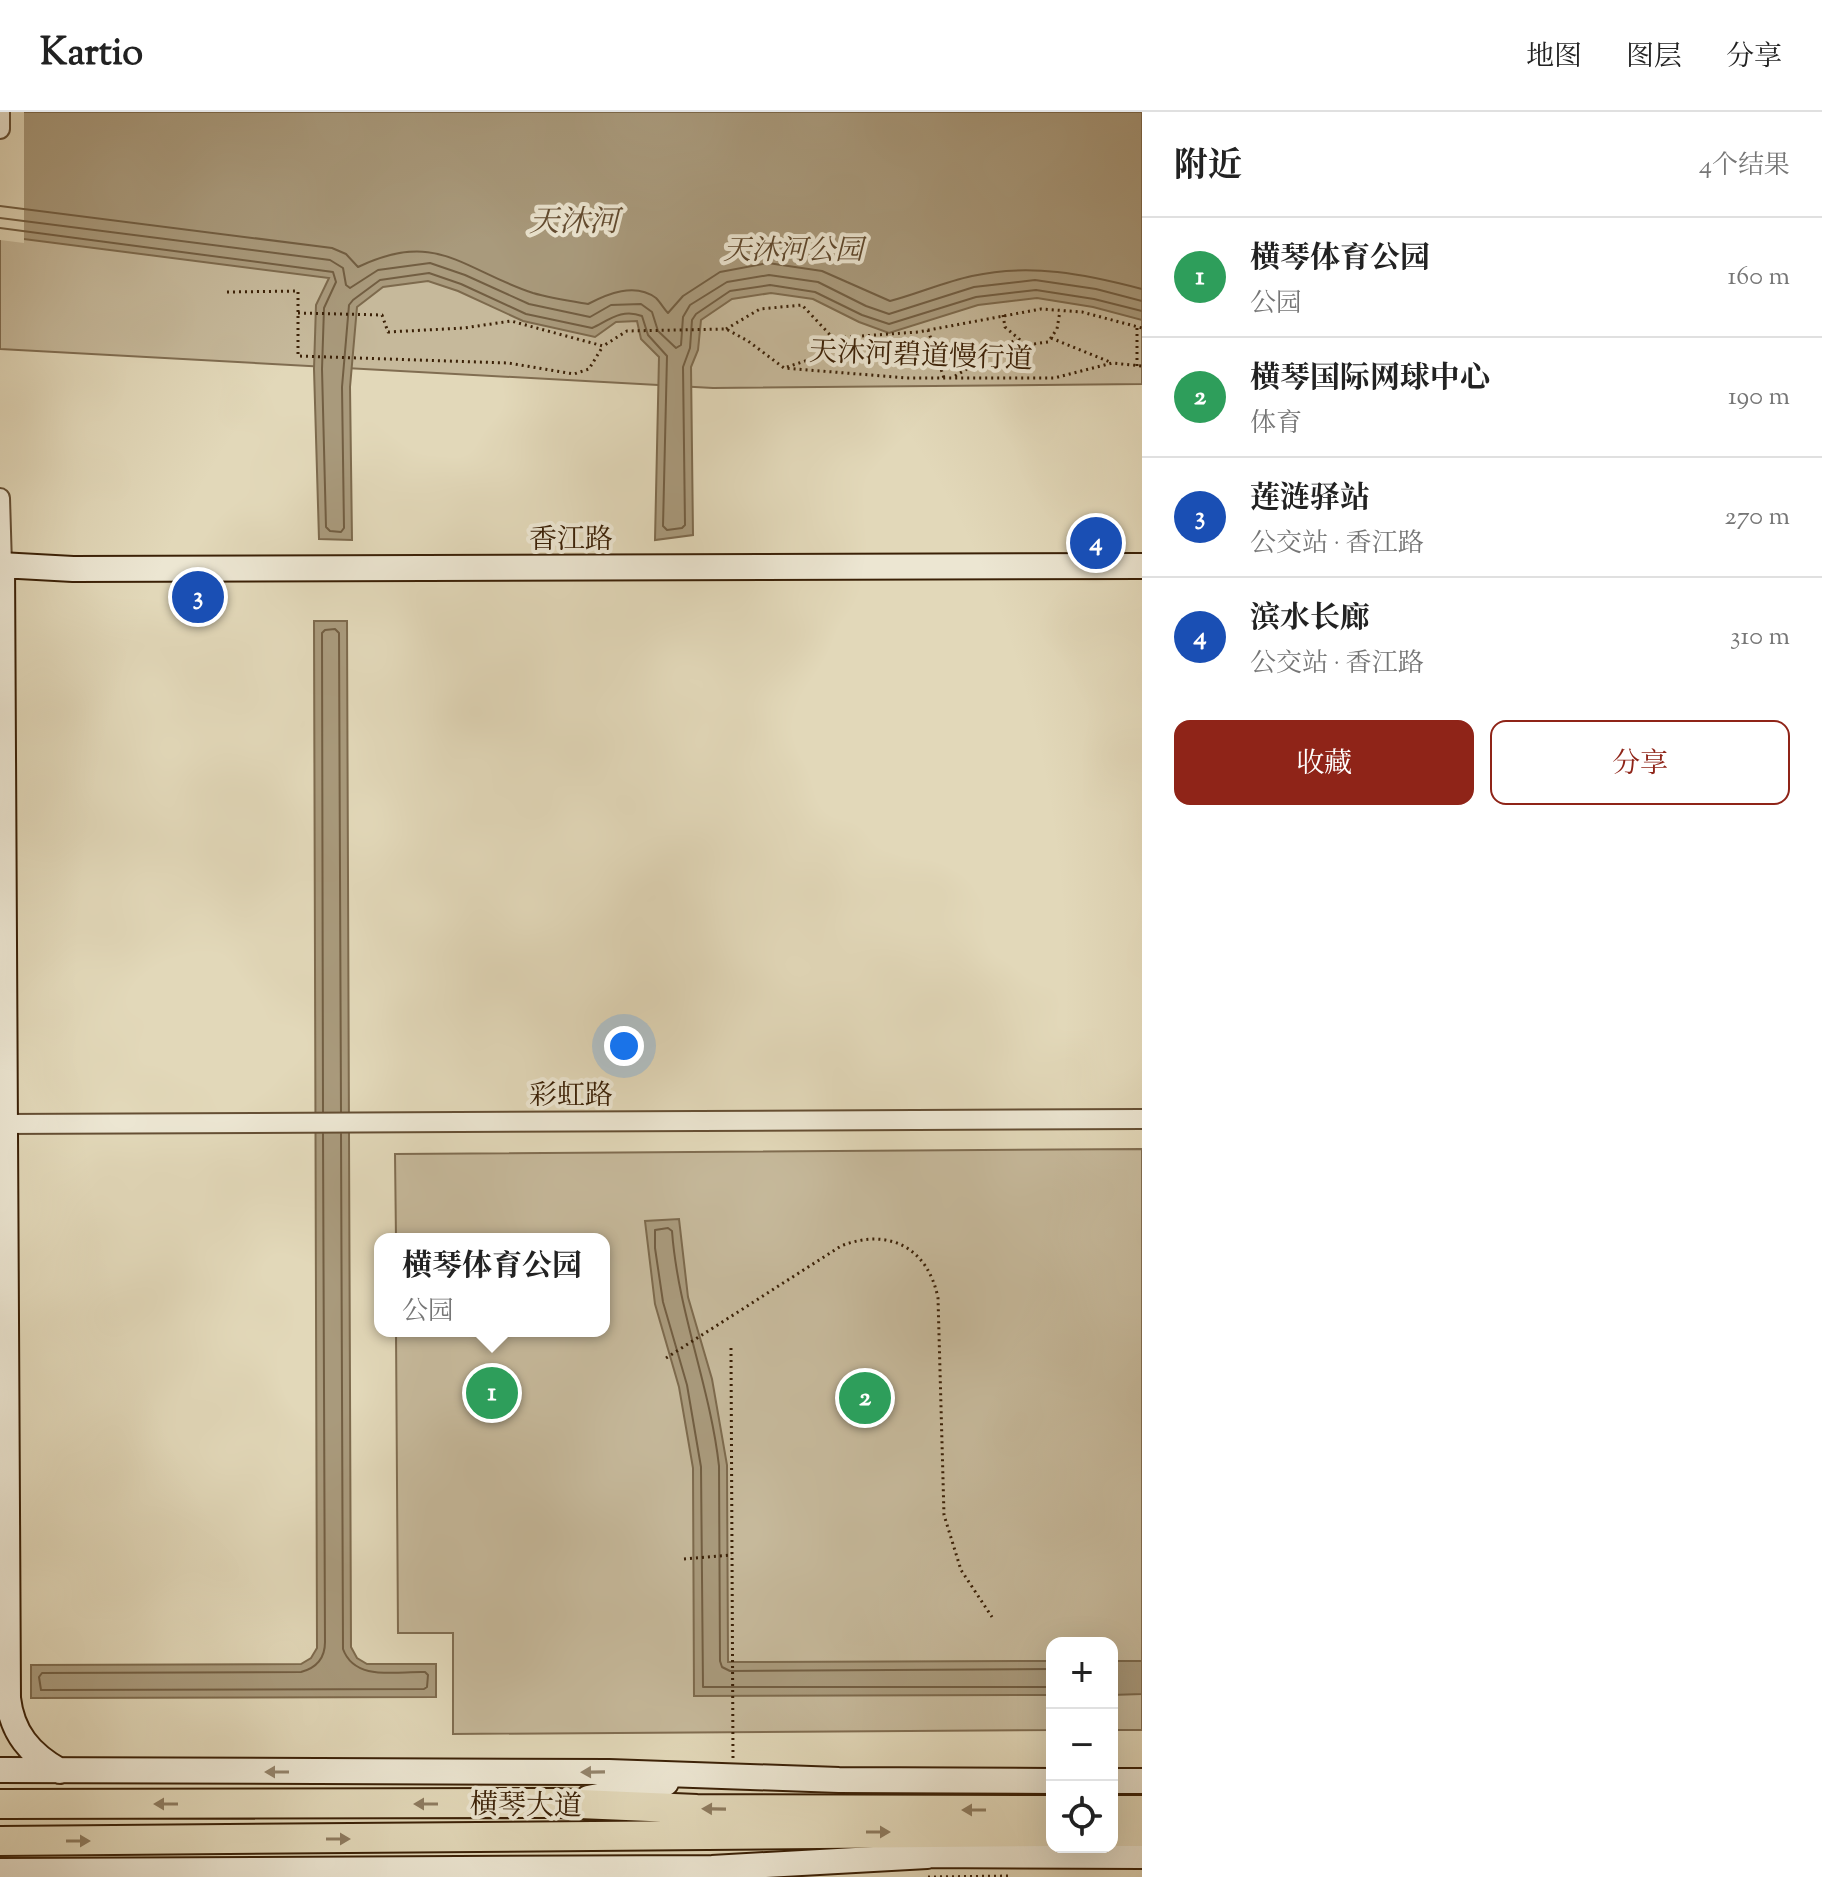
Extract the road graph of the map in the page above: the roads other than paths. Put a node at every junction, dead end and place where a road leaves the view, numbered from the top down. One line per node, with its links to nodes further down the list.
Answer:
1 (0, 112): 2 (street)
2 (0, 129)
3 (0, 498): 4 (street)
4 (1, 565): 5 (main road, 香江路); 7 (main road)
5 (1142, 566)
6 (1142, 1119): 7 (street, 彩虹路)
7 (2, 1124): 8 (main road)
8 (8, 1698): 9 (main road); 12 (main road)
9 (0, 1729)
10 (730, 1768): 12 (main road, one-way to 12); 13 (main road); 16 (main road)
11 (0, 1770): 12 (main road)
12 (60, 1771)
13 (1046, 1781)
14 (1118, 1781): 15 (main road)
15 (1142, 1781)
16 (556, 1803): 17 (main road, 横琴大道, one-way to 17); 18 (main road, 横琴大道, one-way to 16)
17 (0, 1804)
18 (1046, 1810)
19 (1118, 1810): 20 (main road)
20 (1142, 1810)
21 (1046, 1832): 24 (main road, 横琴大道, one-way to 21)
22 (1118, 1832): 23 (main road)
23 (1142, 1832)
24 (587, 1837): 25 (main road, 横琴大道, one-way to 24); 26 (main road)
25 (0, 1841)
26 (927, 1856): 27 (main road); 29 (main road)
27 (1142, 1856)
28 (0, 1871): 29 (main road)
29 (508, 1874)

